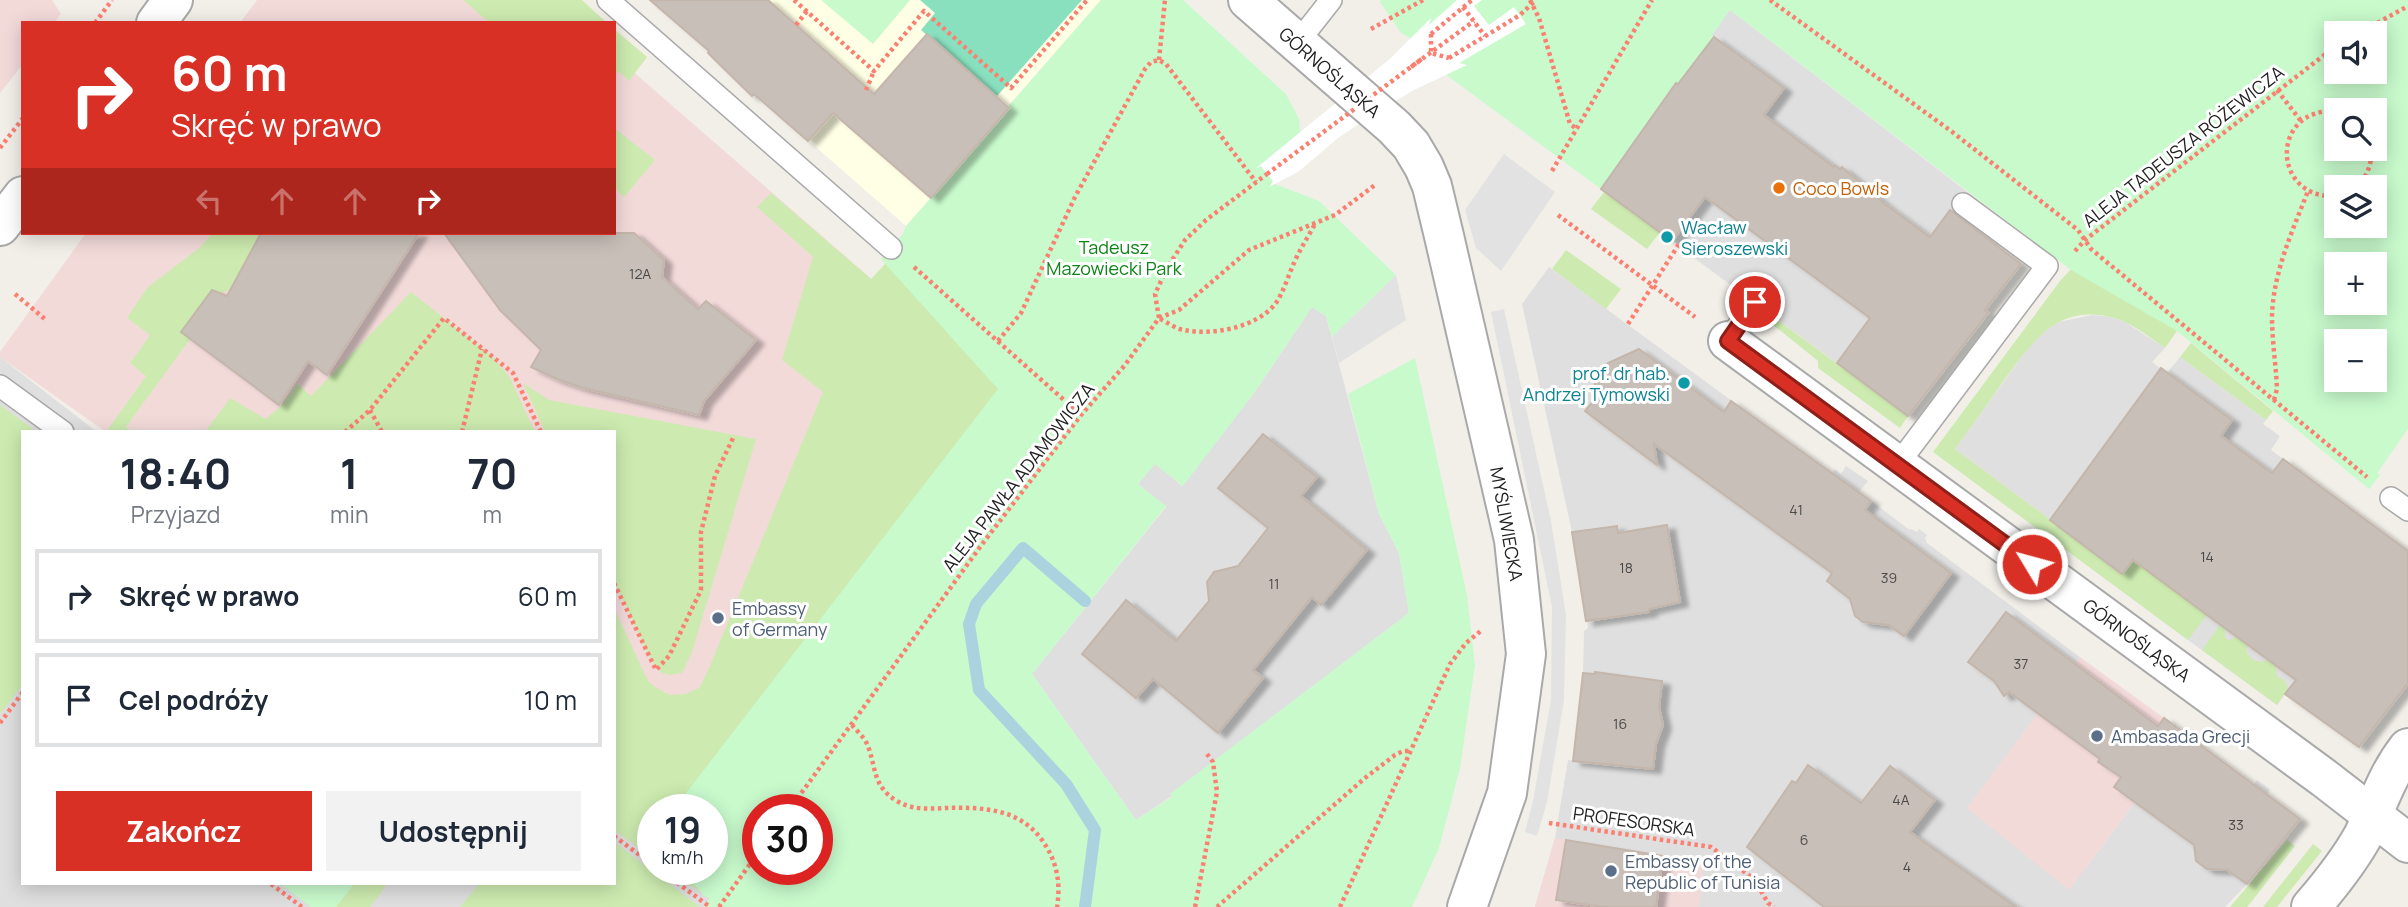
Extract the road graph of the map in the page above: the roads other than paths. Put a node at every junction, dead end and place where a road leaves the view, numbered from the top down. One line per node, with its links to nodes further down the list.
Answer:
1 (173, 0): 5 (street)
2 (608, 0): 11 (lane)
3 (1248, 0): 6 (street, GÓRNOŚLĄSKA)
4 (1331, 0): 6 (lane)
5 (157, 21)
6 (1298, 42): 7 (street, GÓRNOŚLĄSKA)
7 (1411, 145): 20 (street, MYŚLIWIECKA)
8 (21, 199): 10 (street)
9 (1963, 204): 16 (lane)
10 (0, 226)
11 (891, 248)
12 (1755, 302): 13 (lane)
13 (1728, 341): 16 (street, GÓRNOŚLĄSKA)
14 (0, 386): 15 (lane)
15 (60, 430)
16 (1898, 464): 18 (street, GÓRNOŚLĄSKA)
17 (2408, 748): 18 (street)
18 (2372, 816): 19 (street, GÓRNOŚLĄSKA); 21 (street)
19 (2408, 843)
20 (1467, 907)
21 (2311, 907)

